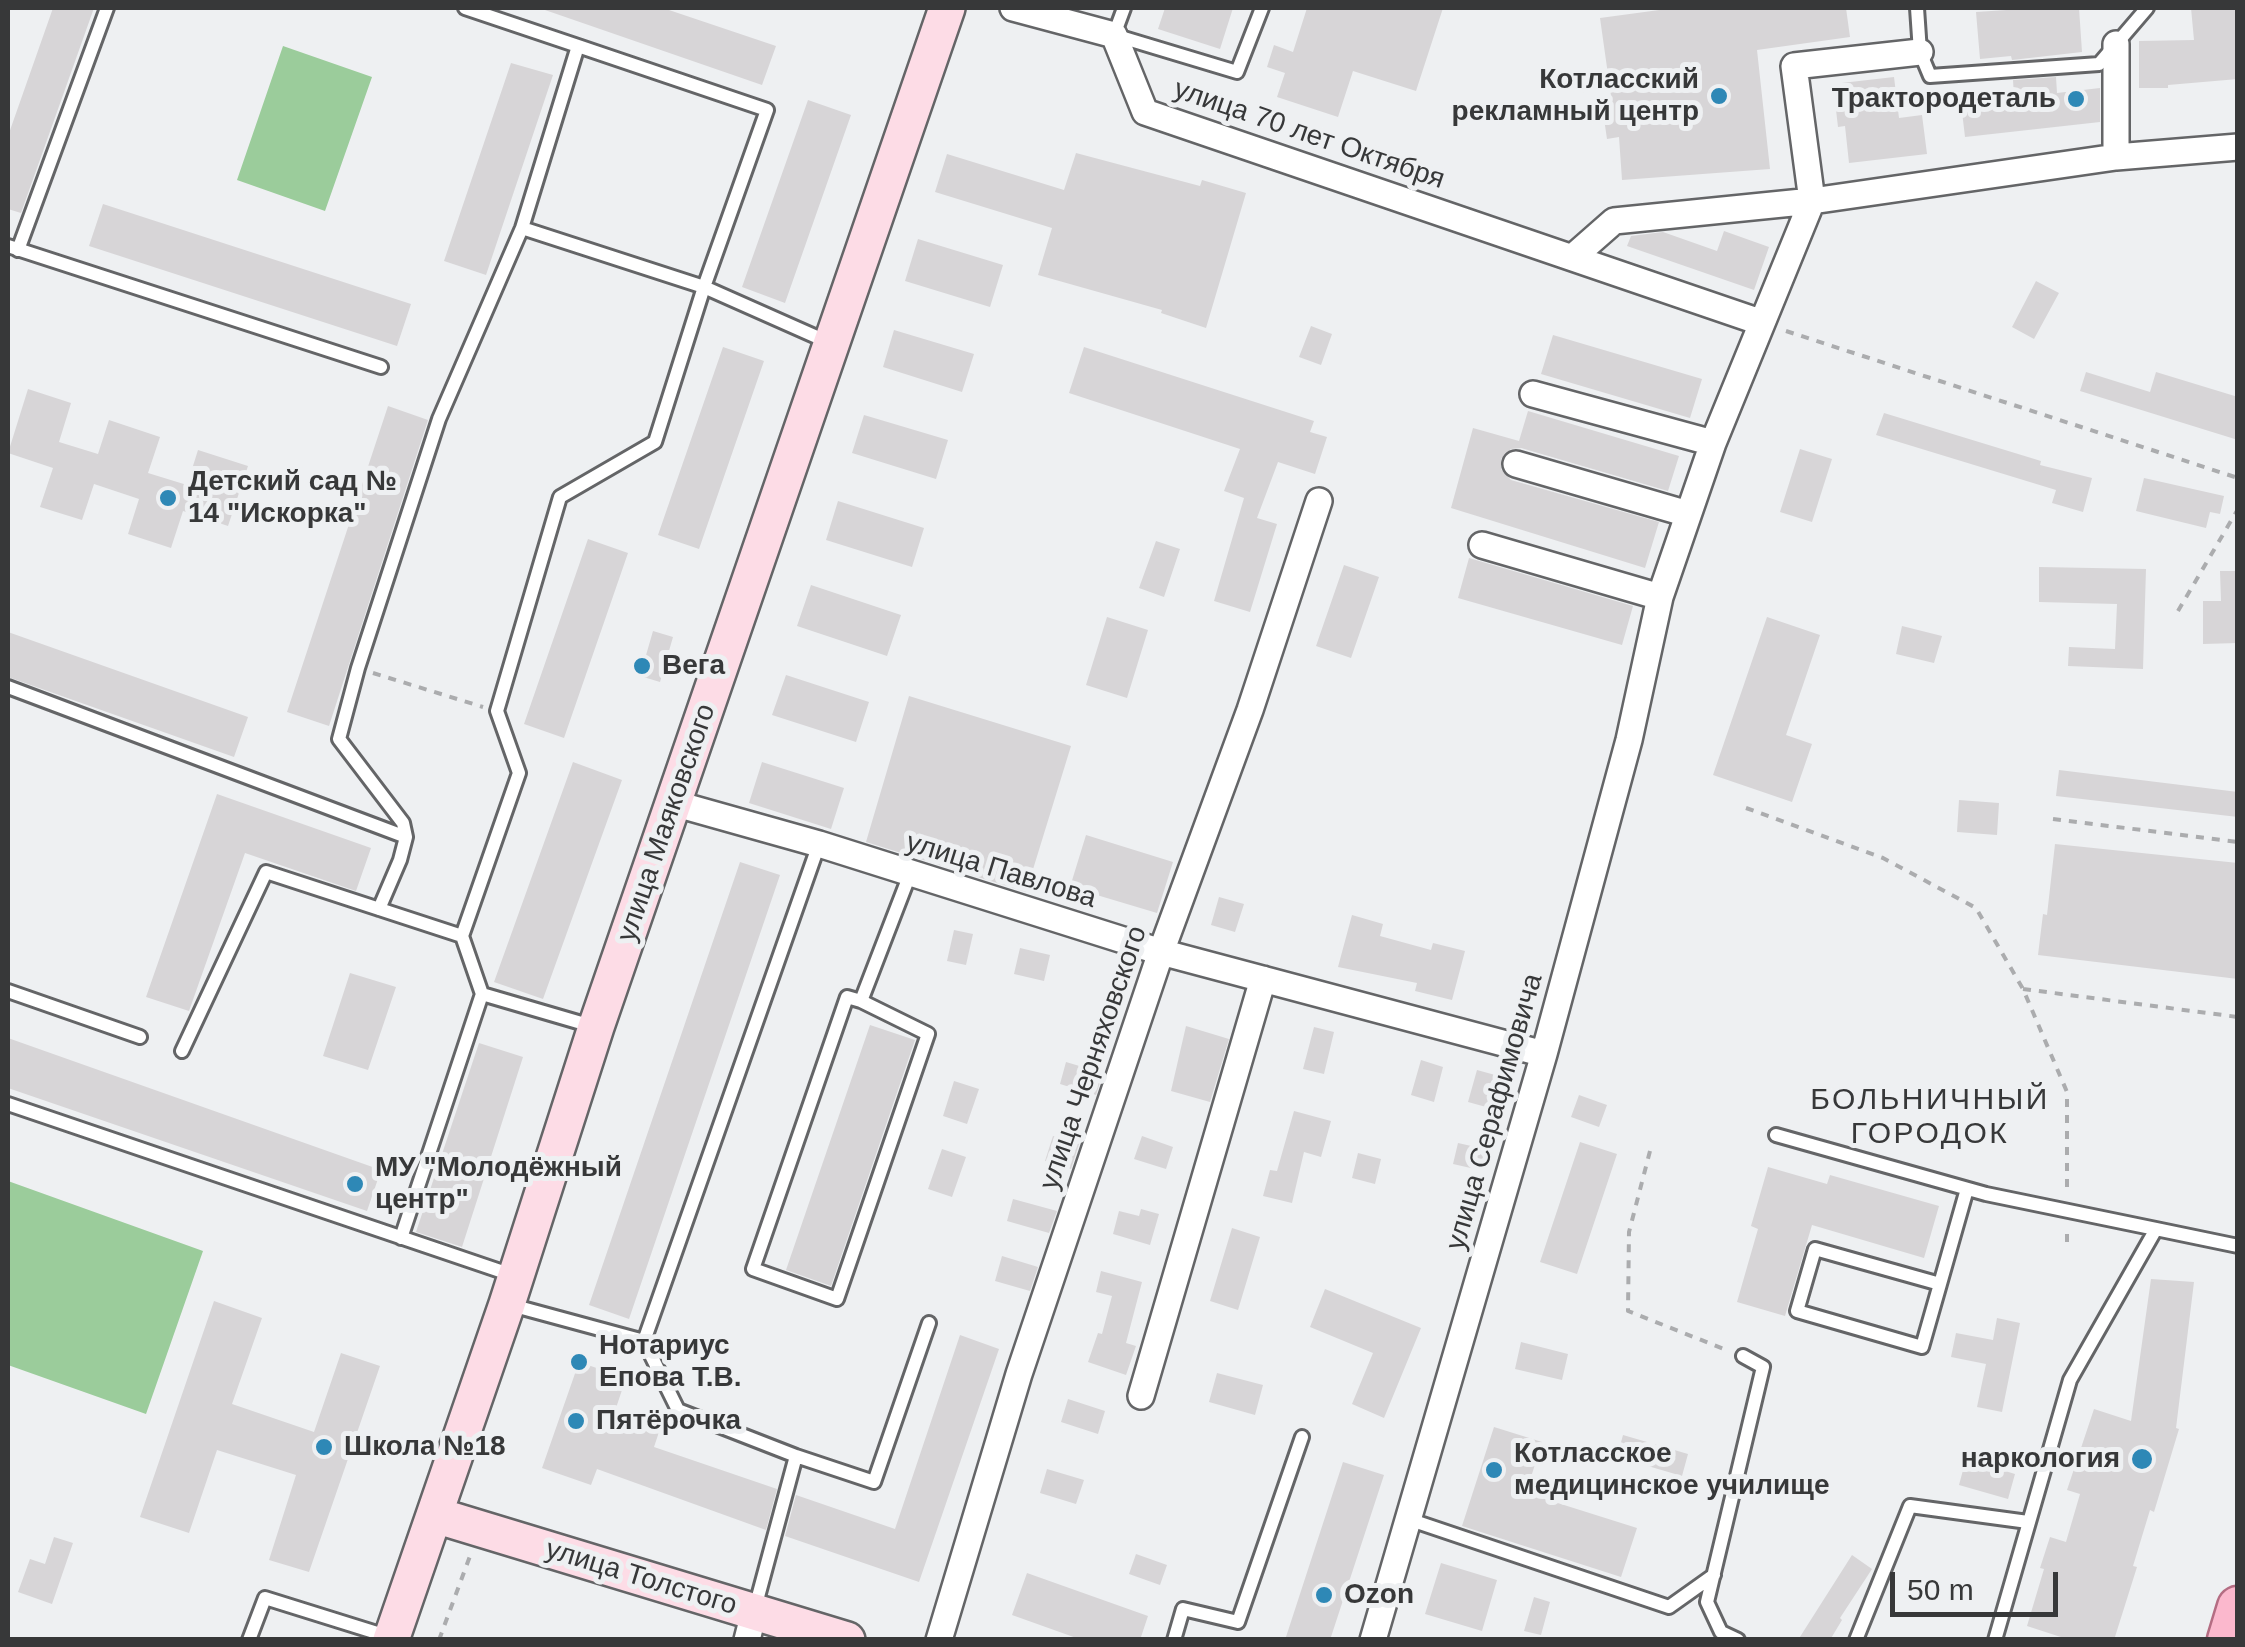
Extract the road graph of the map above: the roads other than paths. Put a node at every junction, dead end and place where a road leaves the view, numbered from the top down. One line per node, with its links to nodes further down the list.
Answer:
1 (107, 8): 17 (lane)
2 (465, 8): 11 (lane)
3 (946, 8): 21 (street, улица Маяковского)
4 (1013, 8): 9 (street)
5 (1124, 8): 9 (lane)
6 (1262, 8): 9 (lane)
7 (1917, 8): 12 (lane)
8 (2146, 8): 10 (lane)
9 (1114, 35): 18 (street, улица 70 лет Октября)
10 (2116, 44): 12 (lane); 14 (street)
11 (578, 46): 16 (lane); 19 (lane)
12 (1920, 52): 15 (street)
13 (2238, 147): 14 (street)
14 (2116, 157): 15 (street)
15 (1812, 201): 18 (street); 20 (street, улица Серафимовича)
16 (522, 228): 19 (lane); 32 (lane)
17 (13, 248): 22 (lane)
18 (1573, 258): 20 (street, улица 70 лет Октября)
19 (704, 287): 21 (lane); 36 (lane)
20 (1760, 322): 24 (street, улица Серафимовича)
21 (833, 344): 31 (street, улица Маяковского)
22 (381, 367)
23 (1533, 394): 24 (street)
24 (1713, 443): 27 (street, улица Серафимовича)
25 (1516, 464): 27 (street)
26 (1319, 500): 37 (street, улица Черняховского)
27 (1688, 514): 29 (street, улица Серафимовича)
28 (1482, 546): 29 (street)
29 (1660, 597): 45 (street, улица Серафимовича)
30 (8, 687): 32 (lane)
31 (674, 803): 33 (street, улица Павлова); 42 (street, улица Маяковского)
32 (406, 837): 35 (lane)
33 (819, 844): 34 (street, улица Павлова); 55 (lane)
34 (910, 874): 37 (street, улица Павлова); 41 (lane)
35 (378, 909): 36 (lane); 44 (lane)
36 (462, 936): 40 (lane)
37 (1161, 952): 38 (street, улица Павлова); 69 (street, улица Черняховского)
38 (1263, 979): 45 (street, улица Павлова); 57 (street)
39 (8, 991): 43 (lane)
40 (482, 994): 42 (lane); 50 (lane)
41 (862, 1000): 41 (lane)
42 (596, 1027): 53 (street, улица Маяковского)
43 (140, 1036)
44 (182, 1051)
45 (1544, 1054): 61 (street, улица Серафимовича)
46 (8, 1104): 50 (lane)
47 (1776, 1135): 48 (lane)
48 (1967, 1189): 49 (lane); 52 (lane)
49 (2156, 1229): 51 (lane); 62 (lane)
50 (400, 1238): 53 (lane)
51 (2238, 1246)
52 (1940, 1284): 52 (lane)
53 (511, 1290): 55 (lane); 60 (street, улица Маяковского)
54 (929, 1322): 59 (lane)
55 (644, 1340): 59 (lane)
56 (1742, 1356): 63 (lane)
57 (1141, 1396)
58 (1302, 1438): 70 (lane)
59 (796, 1456): 65 (lane)
60 (435, 1515): 65 (street, улица Толстого); 66 (street, улица Маяковского)
61 (1410, 1520): 63 (lane); 71 (street, улица Серафимовича)
62 (2028, 1522): 73 (lane); 74 (lane)
63 (1714, 1575): 72 (lane)
64 (2238, 1607): 75 (main road)
65 (750, 1626): 68 (street, улица Толстого)
66 (392, 1639): 67 (lane)
67 (250, 1640)
68 (847, 1640)
69 (939, 1640)
70 (1174, 1640)
71 (1374, 1640)
72 (1738, 1640)
73 (1856, 1640)
74 (1995, 1640)
75 (2228, 1640)

